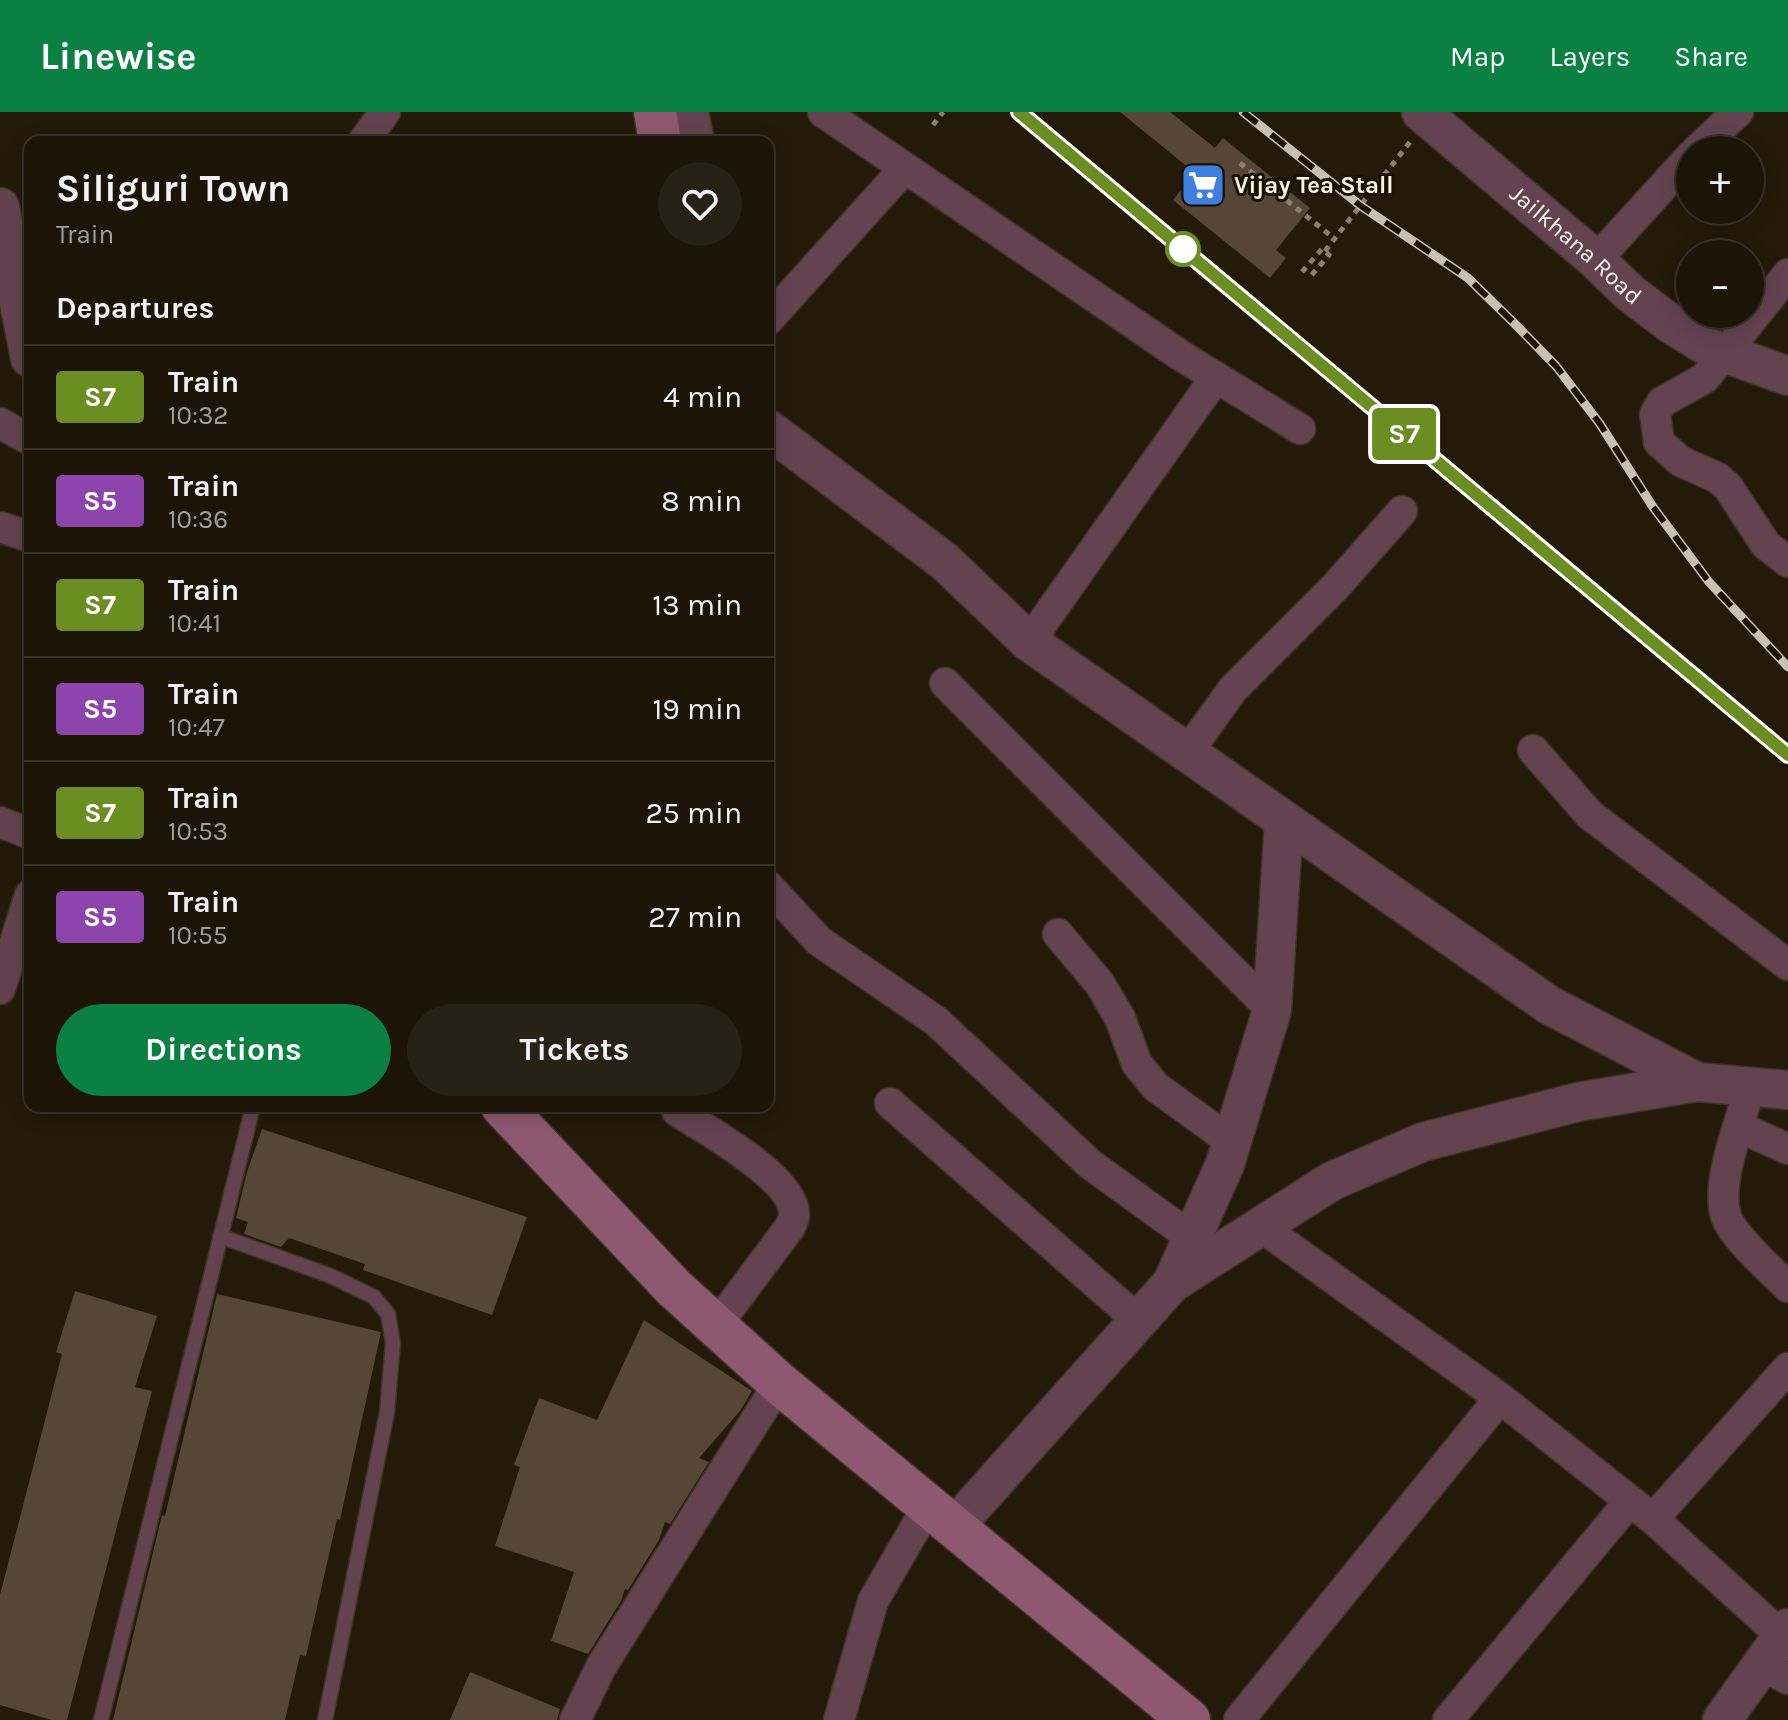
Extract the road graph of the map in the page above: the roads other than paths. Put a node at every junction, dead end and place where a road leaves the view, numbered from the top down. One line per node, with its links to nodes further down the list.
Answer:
1 (385, 112): 7 (street)
2 (655, 112): 8 (main road)
3 (689, 112): 9 (street)
4 (823, 112): 11 (street)
5 (1738, 112): 10 (street)
6 (1426, 116): 14 (street, Jailkhana Road)
7 (367, 136)
8 (659, 136)
9 (694, 136)
10 (1712, 136)
11 (905, 168): 16 (street); 20 (street)
12 (1676, 172): 14 (street)
13 (0, 207): 17 (street)
14 (1596, 260): 18 (street, Jailkhana Road)
15 (1788, 274): 18 (street)
16 (774, 313)
17 (24, 328)
18 (1722, 354): 19 (street, Jailkhana Road); 28 (street)
19 (1788, 376)
20 (1216, 377): 22 (street); 29 (street)
21 (0, 423): 24 (street)
22 (1300, 429)
23 (774, 434): 29 (street)
24 (24, 437)
25 (1402, 511): 32 (street)
26 (0, 527): 27 (street)
27 (24, 535)
28 (1788, 562)
29 (1029, 642): 32 (street)
30 (945, 683): 41 (street)
31 (1533, 750): 39 (street)
32 (1187, 753): 33 (street)
33 (1284, 821): 41 (street); 42 (street)
34 (0, 822): 35 (street)
35 (24, 832)
36 (774, 892): 54 (street)
37 (24, 914): 40 (street)
38 (1058, 934): 50 (street)
39 (1788, 965)
40 (0, 989)
41 (1272, 1010): 50 (street)
42 (1697, 1082): 43 (street); 52 (street)
43 (1750, 1087): 44 (street); 49 (street)
44 (1788, 1090)
45 (890, 1103): 57 (street)
46 (251, 1112): 53 (lane)
47 (508, 1112): 58 (main road)
48 (679, 1112): 58 (street)
49 (1739, 1127): 51 (street); 56 (street)
50 (1232, 1142): 54 (street)
51 (1788, 1149)
52 (1260, 1226): 55 (street); 61 (street)
53 (220, 1236): 65 (lane); 66 (lane)
54 (1192, 1238): 55 (street)
55 (1172, 1283): 57 (street)
56 (1788, 1287)
57 (1138, 1320): 63 (street)
58 (716, 1326): 60 (main road)
59 (1788, 1368): 62 (street)
60 (779, 1383): 63 (main road); 67 (street)
61 (1500, 1398): 62 (street); 70 (street)
62 (1641, 1510): 64 (street); 71 (street)
63 (941, 1516): 68 (street); 69 (main road)
64 (1780, 1652): 72 (street)
65 (101, 1720)
66 (325, 1720)
67 (575, 1720)
68 (839, 1720)
69 (1189, 1720)
70 (1239, 1720)
71 (1448, 1720)
72 (1722, 1720)

